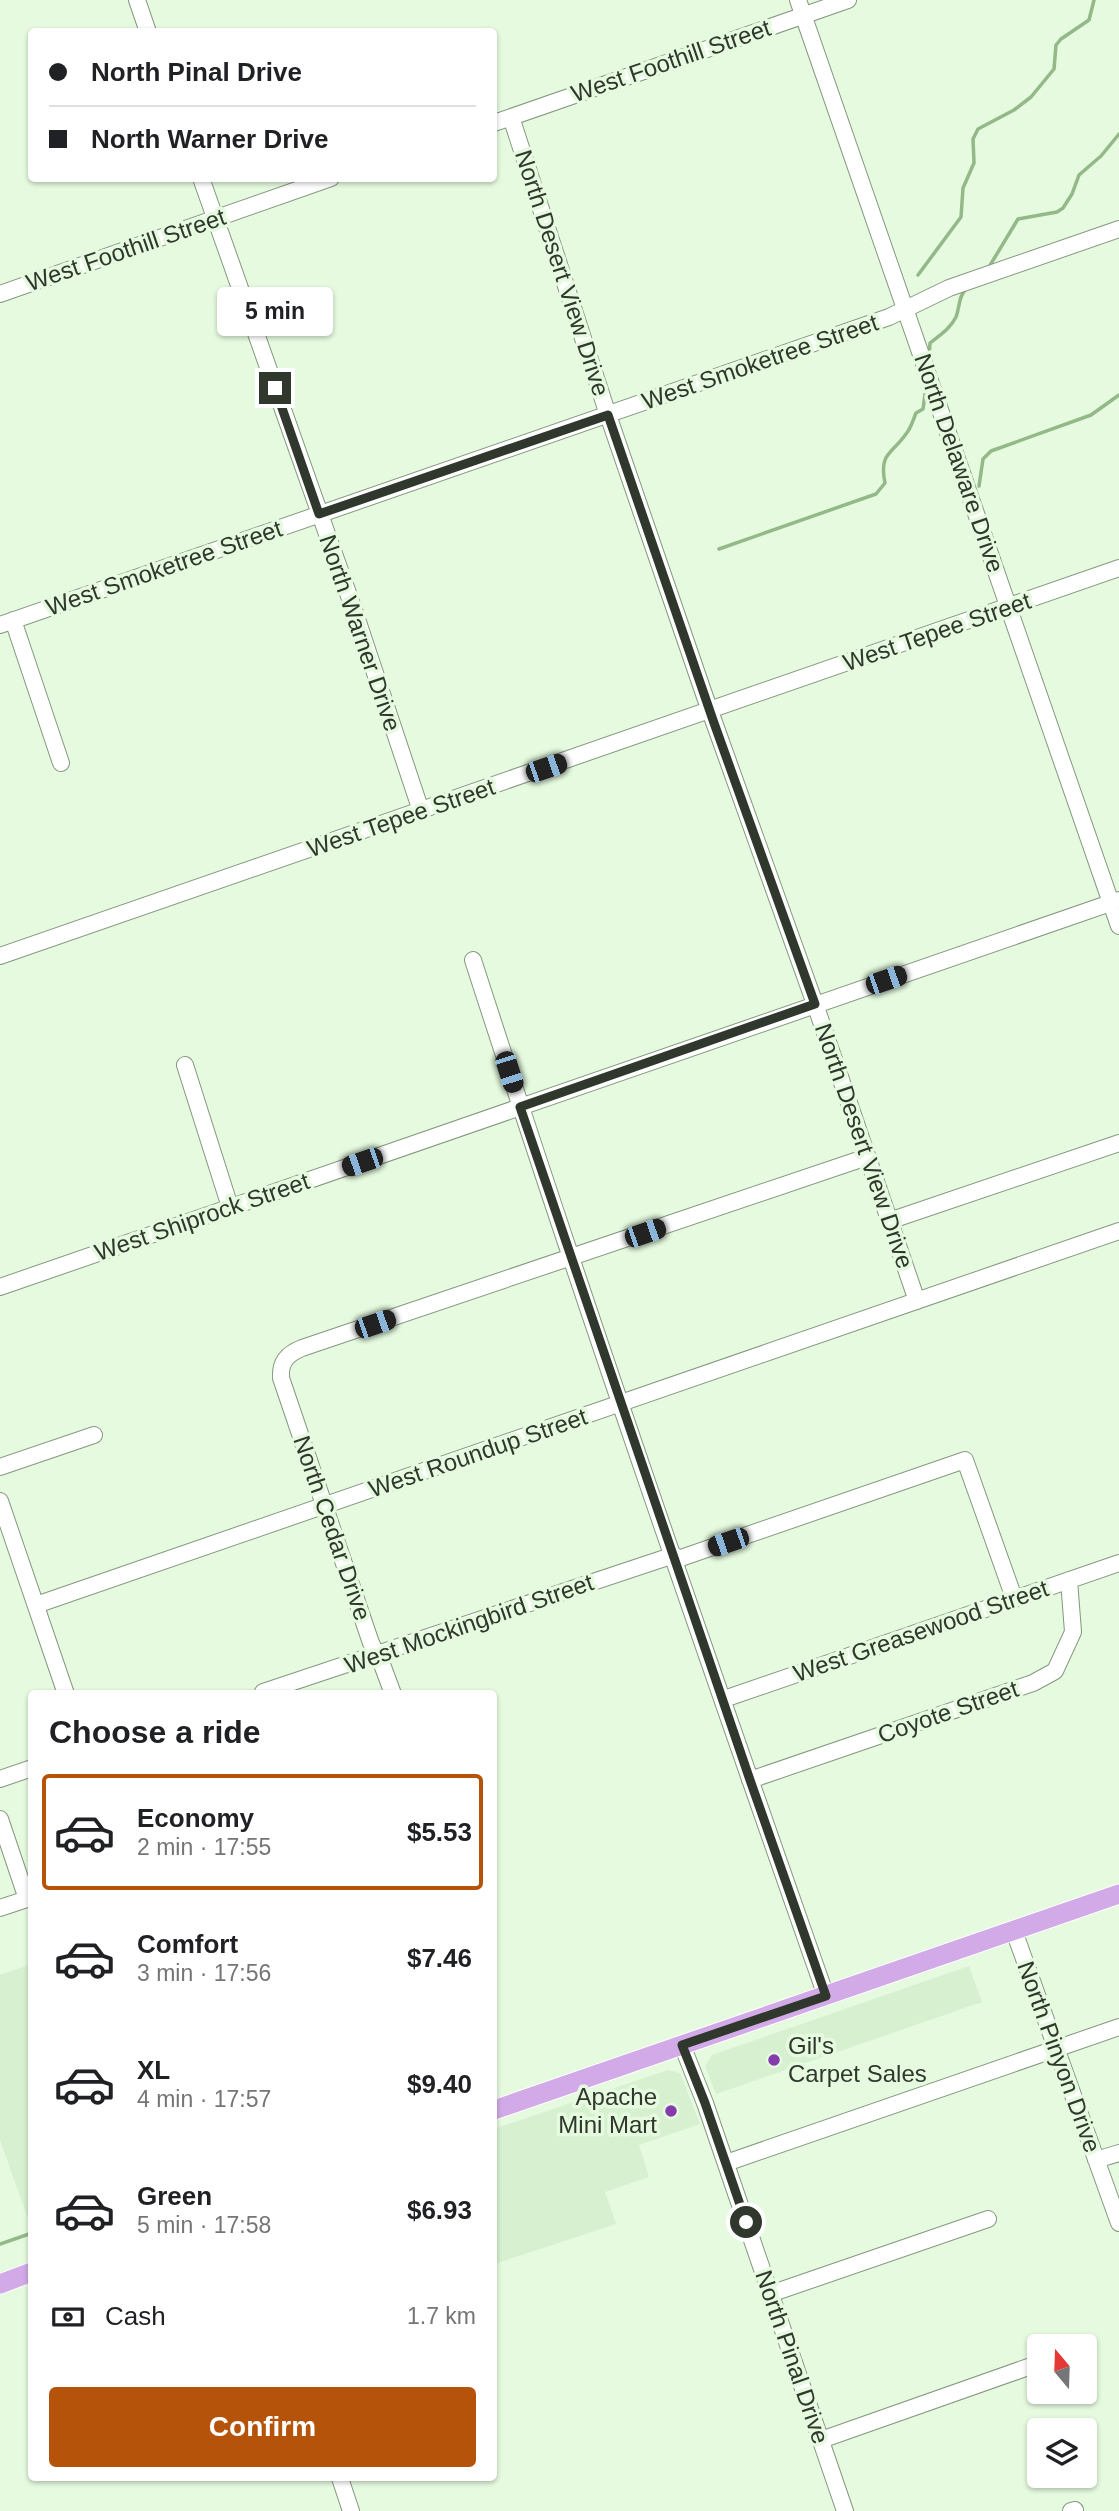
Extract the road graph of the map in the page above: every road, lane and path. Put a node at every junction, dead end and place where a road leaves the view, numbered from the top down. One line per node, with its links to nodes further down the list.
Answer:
1 (137, 0): 4 (street)
2 (848, 0): 3 (street, West Foothill Street)
3 (801, 8): 5 (street, West Foothill Street); 12 (street, North Delaware Drive)
4 (147, 28)
5 (511, 117): 6 (street, West Foothill Street); 13 (street, North Desert View Drive)
6 (497, 122)
7 (202, 182): 9 (street, North Warner Drive)
8 (320, 182): 9 (street, West Foothill Street)
9 (215, 219): 11 (street, West Foothill Street); 14 (street, North Warner Drive)
10 (1119, 229): 12 (street, West Smoketree Street)
11 (0, 294)
12 (906, 308): 13 (street, West Smoketree Street); 16 (street, North Delaware Drive)
13 (608, 415): 14 (street, West Smoketree Street); 18 (street, North Desert View Drive)
14 (319, 514): 17 (street, West Smoketree Street); 20 (street, North Warner Drive)
15 (1119, 568): 16 (street, West Tepee Street)
16 (1008, 606): 18 (street, West Tepee Street); 21 (street, North Delaware Drive)
17 (6, 623): 19 (street)
18 (709, 711): 20 (street, West Tepee Street); 25 (street, North Desert View Drive)
19 (61, 763)
20 (421, 811): 23 (street, West Tepee Street)
21 (1115, 901): 22 (street, North Delaware Drive); 25 (street, West Shiprock Street)
22 (1119, 926)
23 (0, 956)
24 (473, 960): 27 (street)
25 (815, 1004): 27 (street, West Shiprock Street); 29 (street, North Desert View Drive)
26 (184, 1065): 30 (street)
27 (520, 1107): 30 (street, West Shiprock Street); 33 (street)
28 (1119, 1143): 31 (street)
29 (867, 1157): 31 (street, North Desert View Drive); 33 (street)
30 (230, 1208): 34 (street, West Shiprock Street)
31 (889, 1221): 35 (street, North Desert View Drive)
32 (1119, 1231): 35 (street, West Roundup Street)
33 (571, 1258): 36 (street); 40 (street, North Cedar Drive)
34 (0, 1287)
35 (918, 1301): 36 (street, West Roundup Street)
36 (621, 1404): 40 (street, West Roundup Street); 41 (street)
37 (94, 1436): 38 (street)
38 (0, 1467)
39 (0, 1501): 45 (street)
40 (324, 1507): 45 (street, West Roundup Street); 46 (street, North Cedar Drive)
41 (675, 1557): 44 (street, West Mockingbird Street); 46 (street, West Mockingbird Street); 50 (street)
42 (1119, 1563): 43 (street, West Greasewood Street)
43 (1069, 1580): 44 (street, West Greasewood Street); 53 (street, Coyote Street)
44 (1014, 1598): 50 (street, West Greasewood Street)
45 (36, 1605): 47 (street)
46 (377, 1655): 48 (street, West Mockingbird Street); 49 (street, North Cedar Drive)
47 (65, 1690)
48 (269, 1690)
49 (391, 1690)
50 (724, 1699): 53 (street)
51 (28, 1769): 52 (street)
52 (0, 1779)
53 (750, 1780): 58 (street)
54 (0, 1819): 56 (street)
55 (1119, 1894): 57 (main road)
56 (0, 1908)
57 (1014, 1931): 58 (main road); 61 (street, North Pinyon Drive)
58 (826, 1996): 60 (main road)
59 (1119, 2027): 61 (street)
60 (682, 2045): 62 (main road); 65 (street, North Pinal Drive)
61 (1056, 2049): 64 (street, North Pinyon Drive); 65 (street)
62 (497, 2109)
63 (1119, 2152): 64 (street)
64 (1096, 2160): 67 (street, North Pinyon Drive)
65 (726, 2163): 70 (street, North Pinal Drive)
66 (988, 2218): 70 (street)
67 (1119, 2223)
68 (28, 2274): 69 (main road)
69 (0, 2284)
70 (770, 2294): 72 (street, North Pinal Drive)
71 (1027, 2367): 72 (street)
72 (821, 2440): 75 (street, North Pinal Drive)
73 (341, 2481): 74 (street)
74 (351, 2511)
75 (845, 2511)

